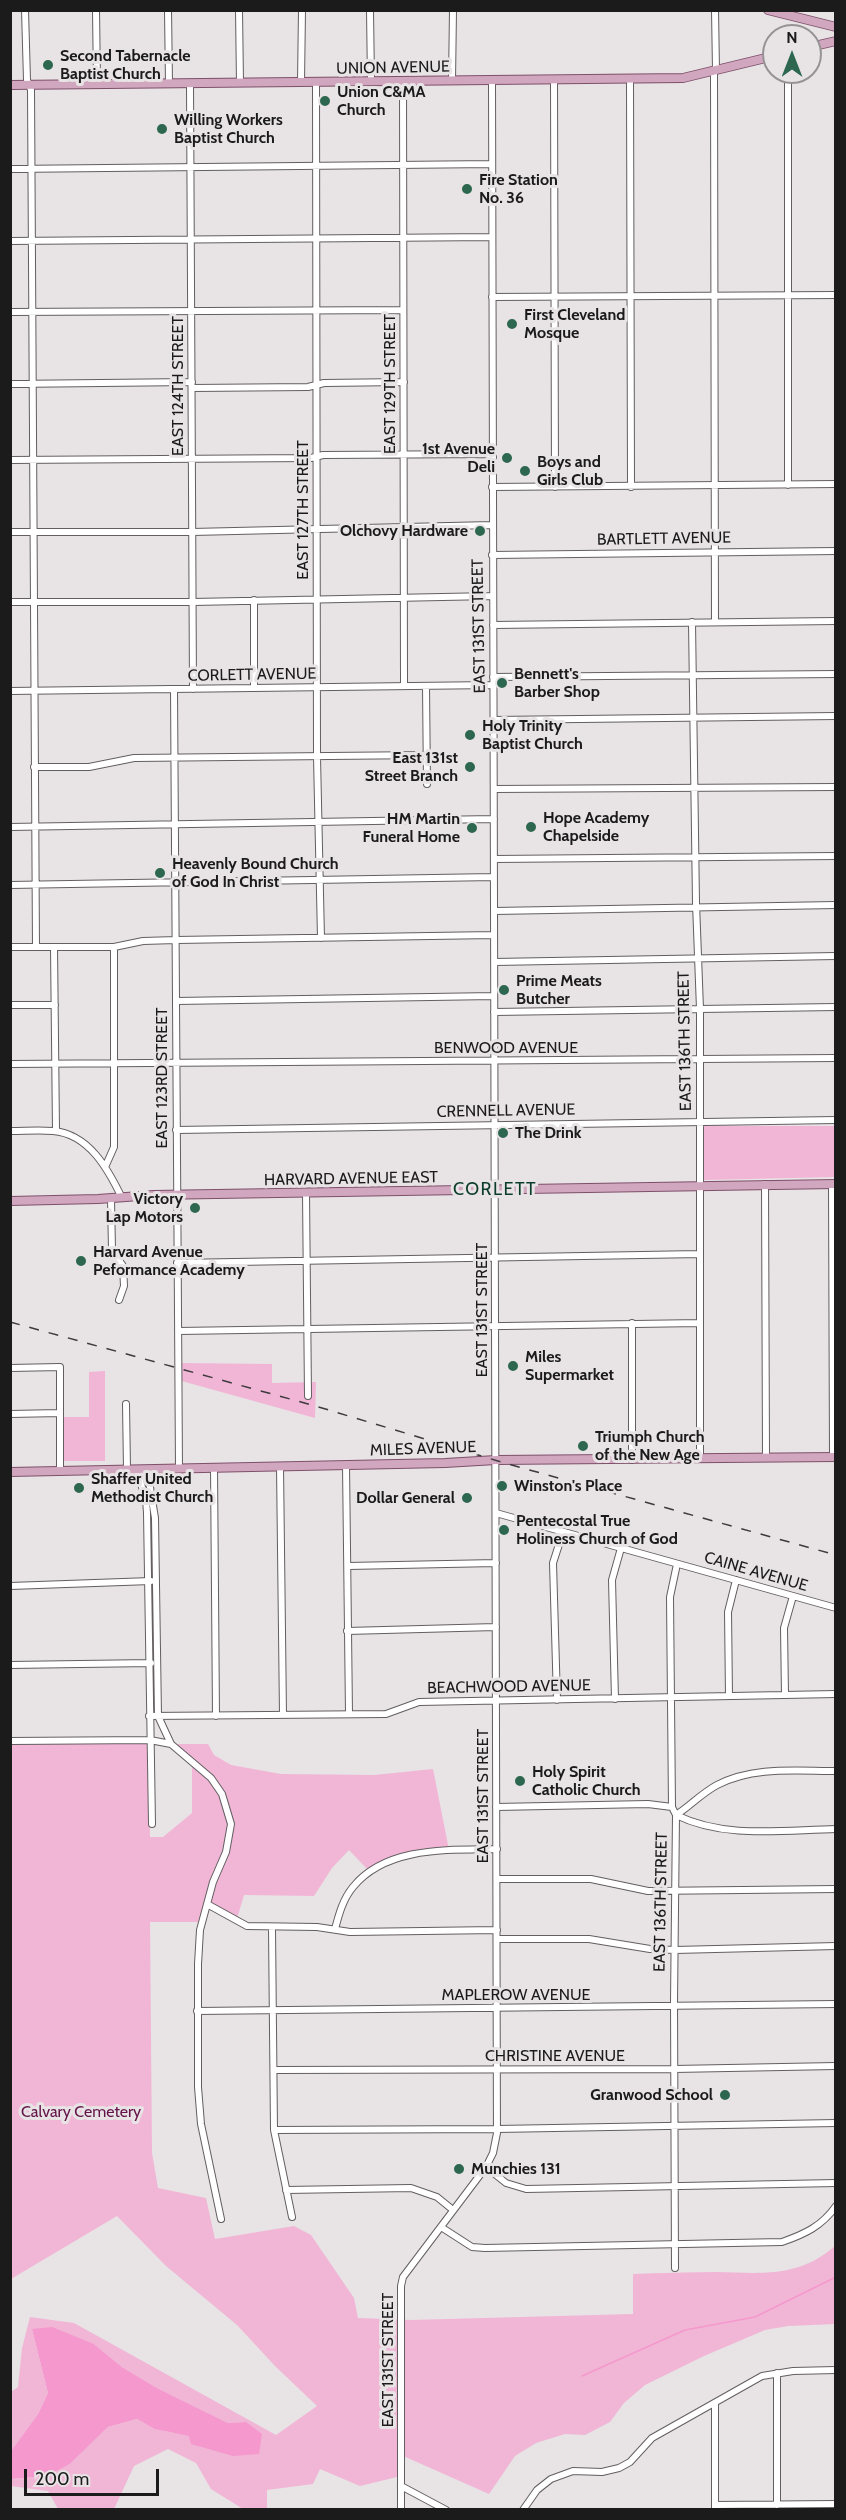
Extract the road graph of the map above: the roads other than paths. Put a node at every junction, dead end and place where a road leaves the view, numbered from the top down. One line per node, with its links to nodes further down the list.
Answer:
1 (25, 10): 28 (street)
2 (96, 10): 23 (street)
3 (168, 10): 24 (street)
4 (239, 10): 22 (street)
5 (302, 10): 19 (street)
6 (370, 10): 21 (street)
7 (453, 10): 18 (street)
8 (716, 10): 13 (street)
9 (768, 10): 10 (main road)
10 (789, 13): 11 (main road)
11 (836, 27)
12 (762, 59): 13 (main road, UNION AVENUE)
13 (715, 70): 15 (main road, UNION AVENUE); 43 (street)
14 (554, 79): 15 (main road, UNION AVENUE); 16 (main road, UNION AVENUE); 41 (street)
15 (630, 79): 42 (street)
16 (492, 80): 18 (main road, UNION AVENUE); 29 (street, EAST 131ST STREET)
17 (403, 81): 18 (main road, UNION AVENUE); 21 (main road, UNION AVENUE); 30 (street, EAST 129TH STREET)
18 (452, 81)
19 (301, 82): 20 (main road, UNION AVENUE); 22 (main road, UNION AVENUE)
20 (316, 82): 21 (main road, UNION AVENUE); 31 (street, EAST 127TH STREET)
21 (371, 82)
22 (240, 83): 25 (main road, UNION AVENUE)
23 (97, 84): 24 (main road, UNION AVENUE); 28 (main road, UNION AVENUE)
24 (169, 84): 25 (main road, UNION AVENUE)
25 (189, 84): 32 (street, EAST 124TH STREET)
26 (788, 84): 44 (street)
27 (10, 85): 28 (main road, UNION AVENUE)
28 (29, 85): 34 (street)
29 (492, 164): 30 (street); 35 (street, EAST 131ST STREET)
30 (403, 165): 31 (street); 37 (street, EAST 129TH STREET)
31 (316, 166): 32 (street); 36 (street, EAST 127TH STREET)
32 (191, 168): 34 (street); 38 (street, EAST 124TH STREET)
33 (10, 169): 34 (street)
34 (32, 169): 40 (street)
35 (492, 237): 37 (street); 46 (street, EAST 131ST STREET)
36 (316, 238): 37 (street); 38 (street); 49 (street, EAST 127TH STREET)
37 (402, 238): 47 (street, EAST 129TH STREET)
38 (191, 240): 40 (street); 48 (street, EAST 124TH STREET)
39 (10, 241): 40 (street)
40 (32, 241): 51 (street)
41 (554, 295): 42 (street); 46 (street); 67 (street)
42 (630, 295): 43 (street); 68 (street)
43 (713, 295): 44 (street); 65 (street)
44 (786, 295): 45 (street); 64 (street)
45 (836, 295)
46 (492, 297): 57 (street, EAST 131ST STREET)
47 (403, 310): 49 (street); 52 (street, EAST 129TH STREET)
48 (191, 311): 49 (street); 51 (street); 55 (street, EAST 124TH STREET)
49 (316, 311): 56 (street, EAST 127TH STREET)
50 (10, 312): 51 (street)
51 (32, 312): 53 (street)
52 (404, 382): 56 (street); 58 (street, EAST 129TH STREET)
53 (32, 383): 54 (street); 55 (street); 61 (street)
54 (10, 384)
55 (192, 385): 56 (street); 62 (street, EAST 124TH STREET)
56 (316, 385): 59 (street, EAST 127TH STREET)
57 (492, 454): 58 (street); 66 (street, EAST 131ST STREET)
58 (404, 455): 59 (street); 70 (street, EAST 129TH STREET)
59 (317, 457): 62 (street); 71 (street, EAST 127TH STREET)
60 (10, 460): 61 (street)
61 (32, 460): 62 (street); 73 (street)
62 (191, 460): 74 (street, EAST 124TH STREET)
63 (836, 484): 64 (street)
64 (788, 485): 65 (street)
65 (714, 486): 68 (street); 76 (street)
66 (492, 487): 67 (street); 69 (street, EAST 131ST STREET)
67 (555, 487): 68 (street)
68 (631, 487)
69 (492, 525): 70 (street); 77 (street, EAST 131ST STREET)
70 (404, 526): 71 (street); 79 (street, EAST 129TH STREET)
71 (317, 528): 74 (street); 80 (street, EAST 127TH STREET)
72 (10, 532): 73 (street)
73 (32, 532): 74 (street); 83 (street)
74 (192, 532): 84 (street, EAST 124TH STREET)
75 (836, 551): 76 (street, BARTLETT AVENUE)
76 (715, 552): 77 (street, BARTLETT AVENUE); 87 (street)
77 (492, 555): 78 (street, EAST 131ST STREET)
78 (492, 596): 79 (street); 88 (street, EAST 131ST STREET)
79 (404, 597): 80 (street); 93 (street, EAST 129TH STREET)
80 (317, 599): 81 (street); 95 (street, EAST 127TH STREET)
81 (254, 600): 84 (street); 96 (street)
82 (10, 602): 83 (street)
83 (32, 602): 84 (street); 100 (street)
84 (193, 602): 98 (street, EAST 124TH STREET)
85 (836, 621): 87 (street)
86 (692, 622): 87 (street); 88 (street); 90 (street, EAST 136TH STREET)
87 (715, 622)
88 (493, 625): 91 (street, EAST 131ST STREET)
89 (836, 674): 90 (street)
90 (693, 676): 91 (street); 102 (street, EAST 136TH STREET)
91 (493, 677): 92 (street, EAST 131ST STREET)
92 (494, 685): 94 (street, CORLETT AVENUE); 103 (street, EAST 131ST STREET)
93 (404, 686): 94 (street, CORLETT AVENUE); 95 (street, CORLETT AVENUE)
94 (426, 686): 104 (street)
95 (317, 687): 96 (street, CORLETT AVENUE); 105 (street, EAST 127TH STREET)
96 (254, 688): 98 (street, CORLETT AVENUE)
97 (174, 689): 98 (street, CORLETT AVENUE); 100 (street, CORLETT AVENUE); 106 (street, EAST 123RD STREET)
98 (193, 689)
99 (10, 691): 100 (street, CORLETT AVENUE)
100 (34, 691): 107 (street)
101 (836, 716): 102 (street)
102 (693, 718): 103 (street); 110 (street, EAST 136TH STREET)
103 (494, 720): 111 (street, EAST 131ST STREET)
104 (427, 755): 105 (street); 108 (street)
105 (317, 757): 106 (street); 113 (street, EAST 127TH STREET)
106 (174, 758): 107 (street); 114 (street, EAST 123RD STREET)
107 (34, 767): 115 (street)
108 (427, 784)
109 (836, 787): 110 (street)
110 (694, 788): 111 (street); 118 (street, EAST 136TH STREET)
111 (494, 789): 112 (street, EAST 131ST STREET)
112 (494, 819): 113 (street); 119 (street, EAST 131ST STREET)
113 (319, 822): 114 (street); 121 (street, EAST 127TH STREET)
114 (174, 825): 115 (street); 122 (street, EAST 123RD STREET)
115 (35, 826): 116 (street); 124 (street)
116 (10, 827)
117 (836, 856): 118 (street)
118 (695, 857): 119 (street); 126 (street, EAST 136TH STREET)
119 (494, 859): 120 (street, EAST 131ST STREET)
120 (494, 877): 121 (street); 127 (street, EAST 131ST STREET)
121 (320, 880): 122 (street); 129 (street, EAST 127TH STREET)
122 (176, 883): 124 (street); 130 (street, EAST 123RD STREET)
123 (10, 885): 124 (street)
124 (36, 885): 132 (street)
125 (836, 905): 126 (street)
126 (696, 907): 127 (street); 136 (street, EAST 136TH STREET)
127 (494, 912): 128 (street, EAST 131ST STREET)
128 (494, 935): 129 (street); 137 (street, EAST 131ST STREET)
129 (321, 938): 130 (street)
130 (176, 940): 134 (street); 139 (street, EAST 123RD STREET)
131 (10, 947): 132 (street)
132 (36, 947): 133 (street)
133 (54, 947): 134 (street); 141 (street)
134 (114, 947): 150 (street)
135 (836, 956): 136 (street)
136 (697, 958): 137 (street); 143 (street, EAST 136TH STREET)
137 (494, 962): 138 (street, EAST 131ST STREET)
138 (494, 996): 139 (street); 144 (street, EAST 131ST STREET)
139 (176, 1001): 151 (street, EAST 123RD STREET)
140 (10, 1005): 141 (street)
141 (55, 1005): 149 (street)
142 (836, 1007): 143 (street)
143 (700, 1009): 144 (street); 146 (street, EAST 136TH STREET)
144 (494, 1012): 147 (street, EAST 131ST STREET)
145 (836, 1058): 146 (street, BENWOOD AVENUE)
146 (700, 1060): 147 (street, BENWOOD AVENUE); 153 (street, EAST 136TH STREET)
147 (495, 1061): 151 (street, BENWOOD AVENUE); 154 (street, EAST 131ST STREET)
148 (10, 1064): 149 (street, BENWOOD AVENUE)
149 (55, 1064): 150 (street, BENWOOD AVENUE); 157 (street)
150 (114, 1064): 151 (street, BENWOOD AVENUE); 158 (street)
151 (176, 1065): 155 (street, EAST 123RD STREET)
152 (836, 1120): 153 (street, CRENNELL AVENUE)
153 (700, 1121): 154 (street, CRENNELL AVENUE); 161 (street, EAST 136TH STREET)
154 (495, 1125): 155 (street, CRENNELL AVENUE); 162 (street, EAST 131ST STREET)
155 (176, 1130): 164 (street, EAST 123RD STREET)
156 (10, 1131): 157 (street)
157 (56, 1131): 158 (street)
158 (106, 1165): 166 (street)
159 (765, 1184): 160 (main road, HARVARD AVENUE EAST); 161 (main road, HARVARD AVENUE EAST); 183 (street)
160 (834, 1184): 184 (street)
161 (700, 1186): 162 (main road, HARVARD AVENUE EAST); 168 (street, EAST 136TH STREET)
162 (495, 1190): 163 (main road, HARVARD AVENUE EAST); 169 (street, EAST 131ST STREET)
163 (306, 1193): 164 (main road, HARVARD AVENUE EAST); 170 (street)
164 (177, 1195): 166 (main road, HARVARD AVENUE EAST); 171 (street, EAST 123RD STREET)
165 (111, 1198): 166 (main road, HARVARD AVENUE EAST); 167 (main road, HARVARD AVENUE EAST); 172 (street)
166 (122, 1198)
167 (10, 1201)
168 (700, 1254): 169 (street); 174 (street, EAST 136TH STREET)
169 (495, 1257): 170 (street); 175 (street, EAST 131ST STREET)
170 (308, 1260): 171 (street); 176 (street)
171 (177, 1263): 177 (street, EAST 123RD STREET)
172 (119, 1299)
173 (632, 1323): 174 (street); 175 (street); 187 (street)
174 (700, 1323): 185 (street, EAST 136TH STREET)
175 (495, 1326): 176 (street); 186 (street, EAST 131ST STREET)
176 (308, 1330): 177 (street); 179 (street)
177 (178, 1331): 192 (street, EAST 123RD STREET)
178 (10, 1368): 181 (street)
179 (308, 1396)
180 (126, 1404): 193 (street)
181 (60, 1413): 182 (street); 195 (street)
182 (10, 1414)
183 (766, 1457): 184 (main road, MILES AVENUE); 185 (main road, MILES AVENUE)
184 (834, 1457)
185 (700, 1459): 187 (main road, MILES AVENUE)
186 (496, 1460): 187 (main road, MILES AVENUE); 188 (main road, MILES AVENUE); 197 (street, EAST 131ST STREET)
187 (632, 1460)
188 (346, 1465): 189 (main road, MILES AVENUE); 202 (street)
189 (280, 1466): 190 (main road, MILES AVENUE); 221 (street)
190 (214, 1467): 192 (main road, MILES AVENUE); 224 (street)
191 (147, 1468): 192 (main road, MILES AVENUE); 194 (main road, MILES AVENUE); 205 (street)
192 (179, 1468)
193 (127, 1469): 194 (main road, MILES AVENUE); 195 (main road, MILES AVENUE)
194 (136, 1469): 204 (street)
195 (60, 1471): 196 (main road, MILES AVENUE)
196 (10, 1472)
197 (496, 1513): 198 (street, CAINE AVENUE); 200 (street, EAST 131ST STREET)
198 (562, 1532): 199 (street, CAINE AVENUE); 218 (street)
199 (621, 1548): 201 (street, CAINE AVENUE); 217 (street)
200 (496, 1563): 202 (street); 209 (street, EAST 131ST STREET)
201 (677, 1564): 203 (street, CAINE AVENUE); 216 (street, EAST 136TH STREET)
202 (348, 1566): 210 (street)
203 (736, 1580): 207 (street, CAINE AVENUE); 215 (street)
204 (148, 1581): 205 (street); 206 (street); 211 (street)
205 (156, 1581): 211 (street)
206 (10, 1586)
207 (793, 1596): 208 (street, CAINE AVENUE); 214 (street)
208 (836, 1608)
209 (496, 1627): 210 (street); 219 (street, EAST 131ST STREET)
210 (348, 1631): 220 (street)
211 (152, 1663): 212 (street); 222 (street); 223 (street)
212 (10, 1665)
213 (836, 1694): 214 (street, BEACHWOOD AVENUE)
214 (785, 1695): 215 (street, BEACHWOOD AVENUE)
215 (729, 1696): 216 (street, BEACHWOOD AVENUE)
216 (672, 1697): 217 (street, BEACHWOOD AVENUE); 230 (street, EAST 136TH STREET)
217 (615, 1699): 218 (street, BEACHWOOD AVENUE)
218 (557, 1700): 219 (street, BEACHWOOD AVENUE)
219 (496, 1702): 220 (street, BEACHWOOD AVENUE); 229 (street, EAST 131ST STREET)
220 (349, 1714): 221 (street, BEACHWOOD AVENUE)
221 (283, 1715): 224 (street, BEACHWOOD AVENUE)
222 (149, 1716): 223 (street, BEACHWOOD AVENUE); 225 (street)
223 (158, 1716): 224 (street, BEACHWOOD AVENUE); 227 (street)
224 (216, 1716)
225 (150, 1740): 226 (street); 227 (street); 232 (street)
226 (10, 1741)
227 (171, 1744): 238 (street)
228 (836, 1771): 231 (street)
229 (496, 1807): 230 (street); 234 (street, EAST 131ST STREET)
230 (672, 1807): 231 (street, EAST 136TH STREET)
231 (676, 1815): 233 (street); 237 (street, EAST 136TH STREET)
232 (152, 1824)
233 (836, 1829)
234 (496, 1849): 235 (street, EAST 131ST STREET); 240 (street)
235 (497, 1879): 237 (street); 241 (street, EAST 131ST STREET)
236 (836, 1889): 237 (street)
237 (674, 1892): 244 (street, EAST 136TH STREET)
238 (207, 1904): 239 (street); 249 (street)
239 (272, 1928): 240 (street); 248 (street)
240 (334, 1929): 241 (street)
241 (497, 1930): 242 (street, EAST 131ST STREET)
242 (497, 1939): 244 (street); 247 (street, EAST 131ST STREET)
243 (836, 1946): 244 (street)
244 (675, 1950): 246 (street, EAST 136TH STREET)
245 (836, 2004): 246 (street, MAPLEROW AVENUE)
246 (674, 2007): 247 (street, MAPLEROW AVENUE); 251 (street, EAST 136TH STREET)
247 (497, 2008): 248 (street, MAPLEROW AVENUE); 253 (street, EAST 131ST STREET)
248 (273, 2010): 249 (street, MAPLEROW AVENUE); 252 (street)
249 (197, 2011): 265 (street)
250 (836, 2066): 251 (street, CHRISTINE AVENUE)
251 (674, 2069): 253 (street, CHRISTINE AVENUE); 255 (street, EAST 136TH STREET)
252 (274, 2070): 253 (street, CHRISTINE AVENUE); 257 (street)
253 (497, 2070): 256 (street, EAST 131ST STREET)
254 (836, 2123): 255 (street)
255 (674, 2126): 256 (street); 260 (street, EAST 136TH STREET)
256 (497, 2129): 257 (street); 258 (street, EAST 131ST STREET)
257 (274, 2130): 261 (street)
258 (486, 2167): 260 (street); 263 (street, EAST 131ST STREET)
259 (836, 2183): 260 (street)
260 (675, 2186): 267 (street, EAST 136TH STREET)
261 (286, 2190): 263 (street); 264 (street)
262 (836, 2206): 267 (street)
263 (453, 2210): 266 (street, EAST 131ST STREET)
264 (292, 2217)
265 (221, 2219)
266 (441, 2227): 267 (street); 272 (street, EAST 131ST STREET)
267 (675, 2243): 268 (street, EAST 136TH STREET)
268 (675, 2268)
269 (836, 2370): 270 (street)
270 (777, 2373): 271 (street); 274 (street)
271 (715, 2403): 275 (street); 279 (street)
272 (401, 2486): 277 (street, EAST 131ST STREET); 278 (street)
273 (836, 2504): 276 (street)
274 (777, 2505): 275 (street); 276 (street)
275 (715, 2507)
276 (794, 2507)
277 (401, 2510)
278 (446, 2510)
279 (523, 2510)

